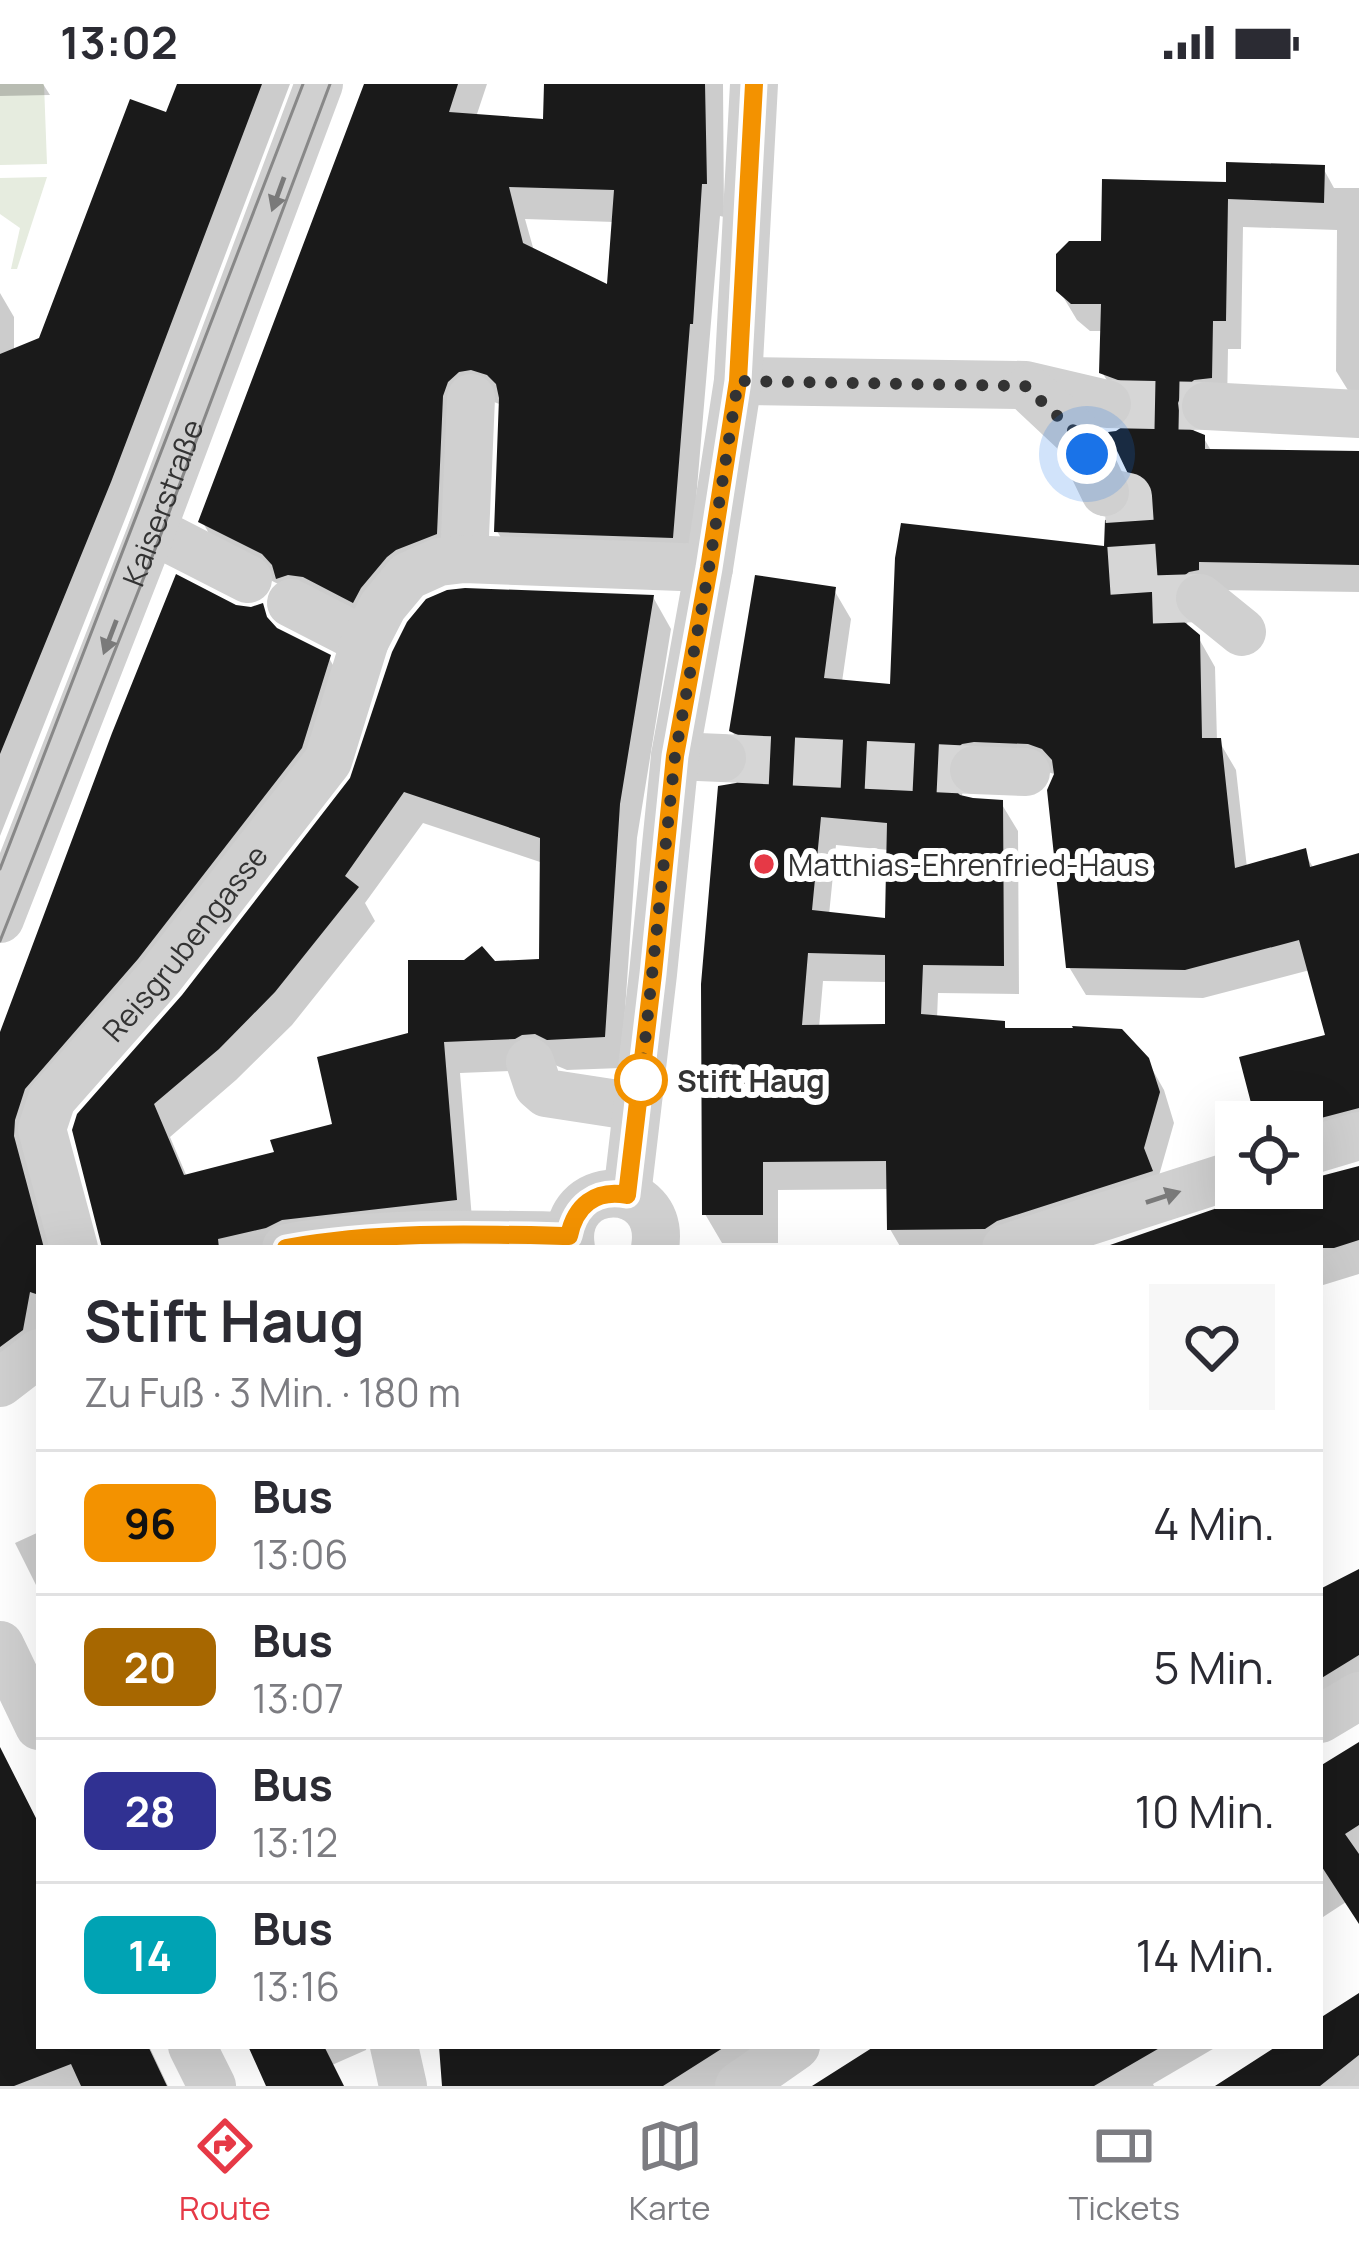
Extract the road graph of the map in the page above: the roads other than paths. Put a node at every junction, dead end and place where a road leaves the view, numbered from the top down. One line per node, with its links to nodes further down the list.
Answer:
1 (319, 84): 10 (street, Kaiserstraße, one-way to 10)
2 (754, 84): 3 (street)
3 (738, 381): 4 (street); 12 (street)
4 (1025, 386): 6 (street); 9 (street)
5 (471, 398): 11 (street)
6 (1107, 404)
7 (1206, 406): 8 (street)
8 (1359, 414)
9 (1106, 492)
10 (152, 530): 13 (street); 20 (street, Kaiserstraße, one-way to 20)
11 (464, 560): 12 (street, Reisgrubengasse); 17 (street, Reisgrubengasse)
12 (709, 568): 22 (street)
13 (248, 579)
14 (1200, 598): 16 (street)
15 (291, 603): 17 (street)
16 (1242, 632)
17 (365, 641): 28 (street, Reisgrubengasse)
18 (974, 770): 19 (street)
19 (1025, 772)
20 (0, 919)
21 (530, 1062): 22 (street)
22 (637, 1107): 26 (street)
23 (1359, 1136): 24 (street)
24 (1323, 1147)
25 (1215, 1181): 31 (street, one-way to 25)
26 (627, 1195): 27 (street); 30 (street)
27 (570, 1242): 29 (street)
28 (73, 1245)
29 (306, 1245)
30 (667, 1245)
31 (1015, 1245)
32 (0, 1645): 35 (street)
33 (1359, 1696): 34 (street)
34 (1323, 1717)
35 (36, 1720)
36 (194, 2049): 39 (street)
37 (395, 2049): 40 (street)
38 (792, 2049): 41 (street)
39 (212, 2086)
40 (404, 2086)
41 (739, 2086)

